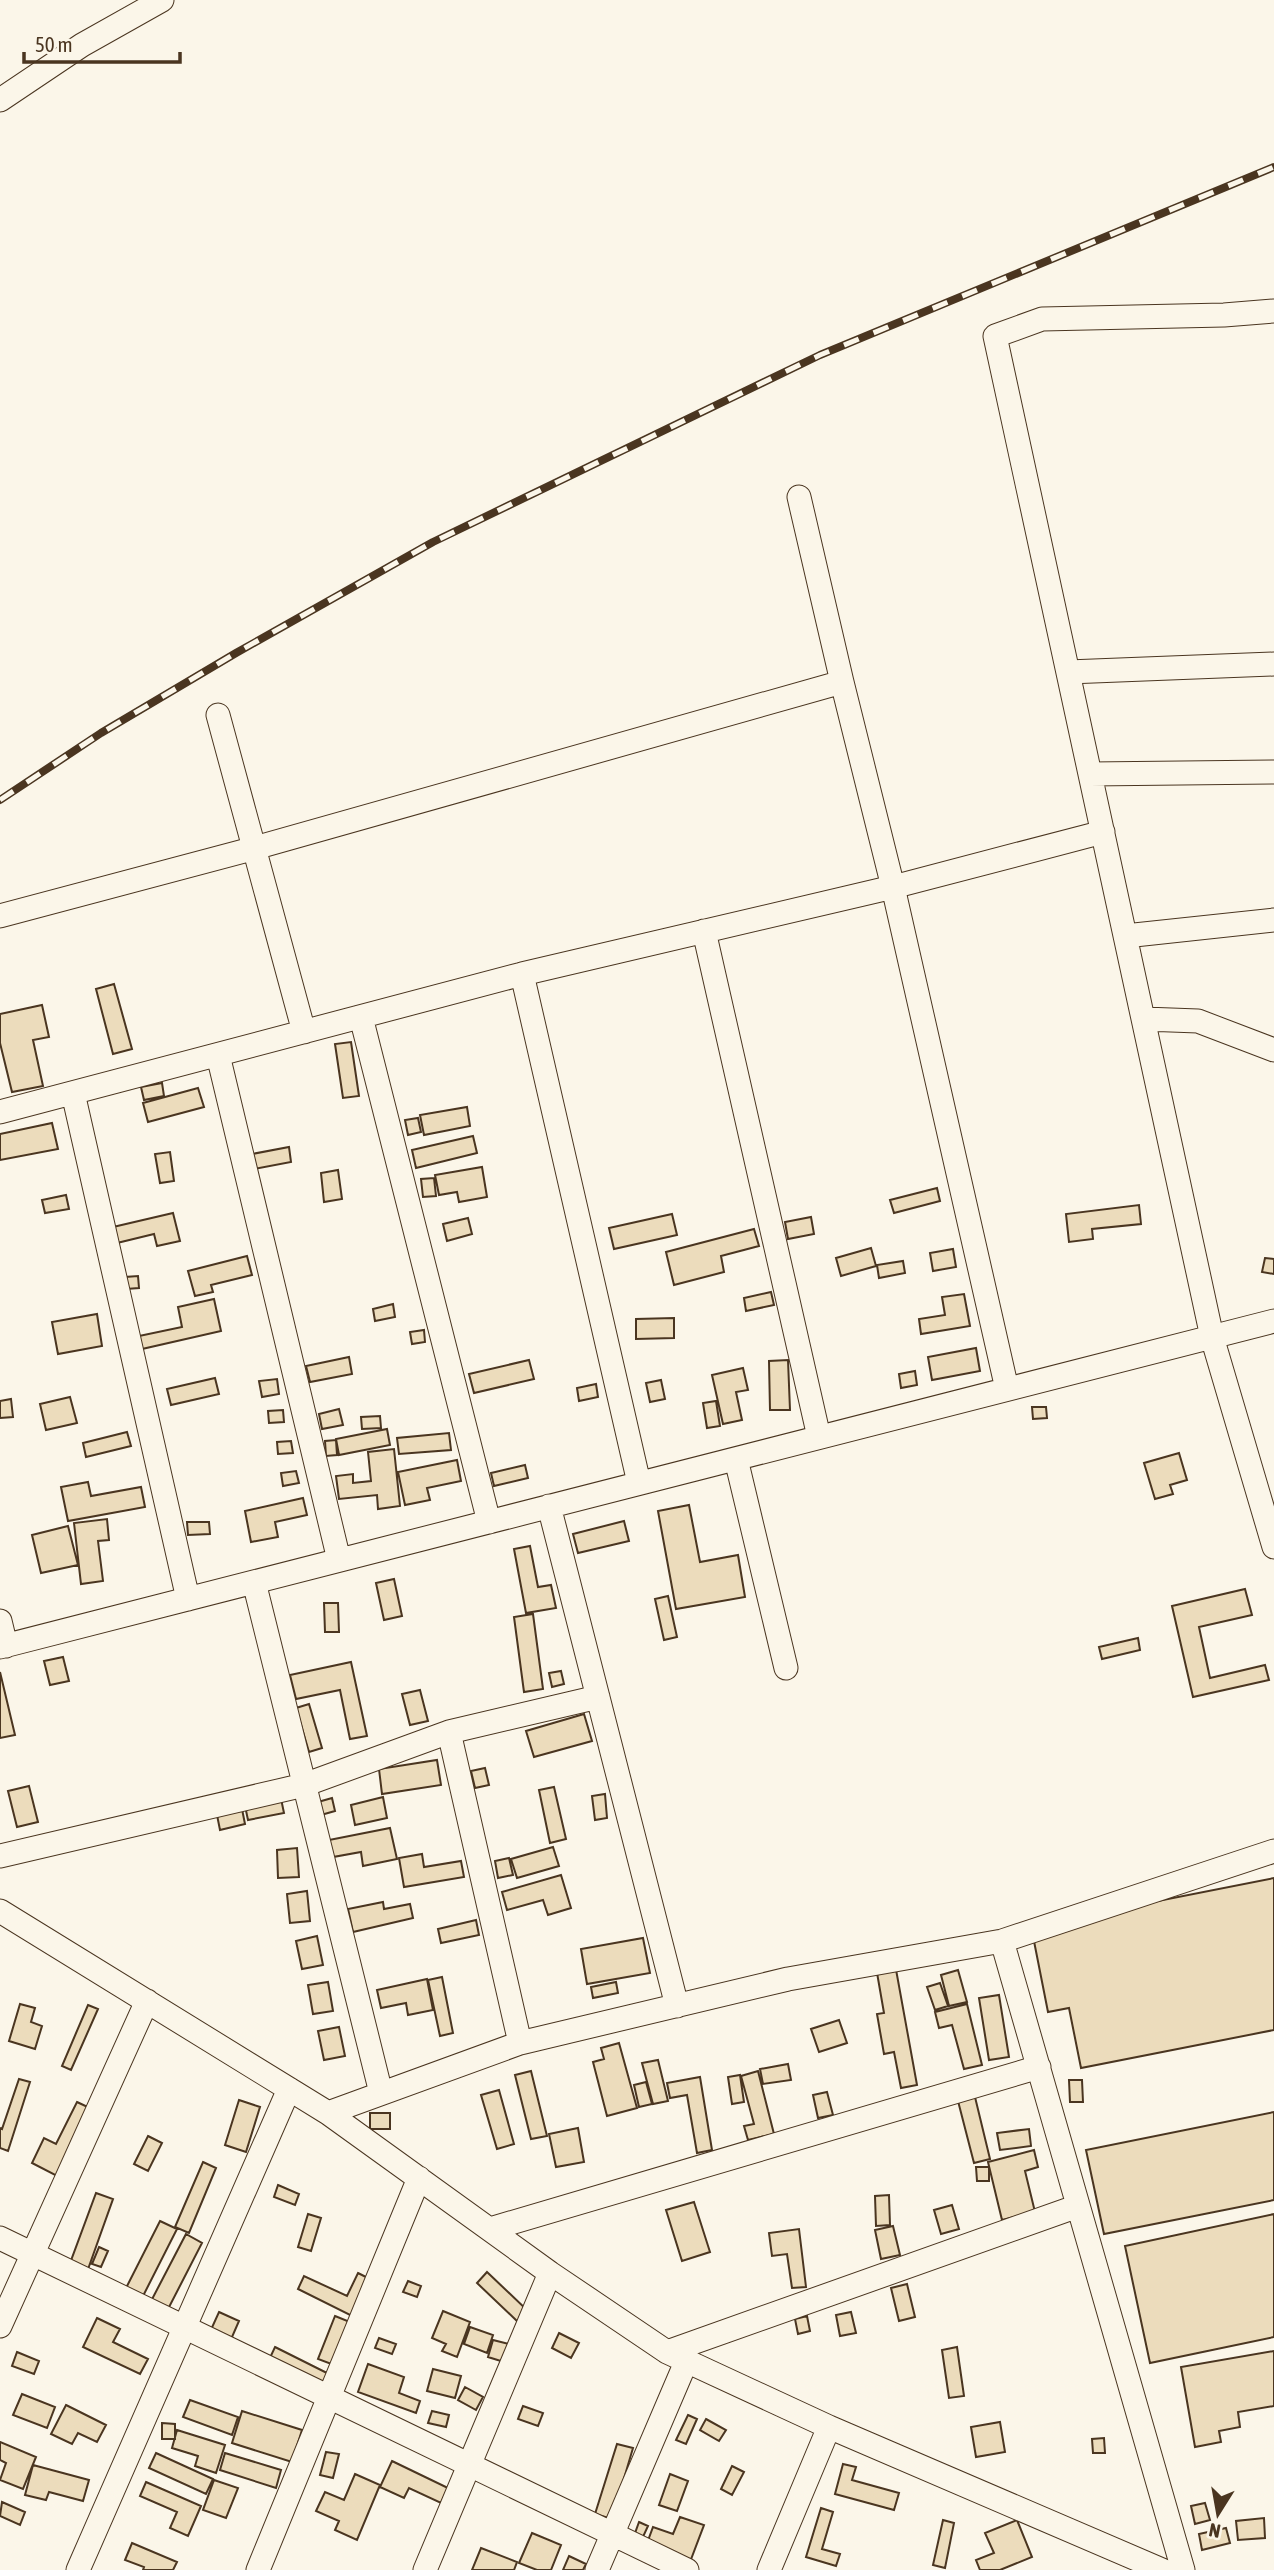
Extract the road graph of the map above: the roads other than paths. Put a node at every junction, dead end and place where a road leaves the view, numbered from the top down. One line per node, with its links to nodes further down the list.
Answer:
1 (162, 0): 2 (street)
2 (0, 100)
3 (1274, 311): 6 (street)
4 (799, 498): 7 (street)
5 (1274, 664): 6 (street)
6 (1068, 672): 10 (street)
7 (842, 682): 12 (street); 13 (street)
8 (218, 715): 12 (street)
9 (1274, 772): 10 (street)
10 (1090, 774): 11 (street)
11 (1103, 832): 13 (street); 17 (street)
12 (255, 848): 14 (street); 21 (street)
13 (894, 887): 16 (street); 28 (street)
14 (0, 916)
15 (1274, 920): 17 (street)
16 (704, 932): 18 (street); 29 (street)
17 (1125, 936): 20 (street)
18 (522, 974): 19 (street); 31 (street)
19 (361, 1017): 21 (street); 33 (street)
20 (1143, 1019): 22 (street); 27 (street)
21 (304, 1032): 23 (street)
22 (1274, 1050)
23 (218, 1055): 24 (street); 35 (street)
24 (73, 1093): 25 (street); 37 (street)
25 (0, 1112)
26 (1274, 1321): 27 (street)
27 (1212, 1336): 28 (street); 34 (street)
28 (1007, 1390): 29 (street)
29 (819, 1437): 30 (street)
30 (736, 1458): 31 (street); 40 (street)
31 (639, 1483): 32 (street)
32 (550, 1506): 33 (street); 41 (street)
33 (489, 1522): 35 (street)
34 (1274, 1547)
35 (339, 1560): 36 (street)
36 (254, 1582): 37 (street); 43 (street)
37 (188, 1599): 39 (street)
38 (0, 1620): 39 (street)
39 (3, 1646)
40 (786, 1668)
41 (598, 1696): 42 (street); 49 (street)
42 (449, 1732): 43 (street); 50 (street)
43 (304, 1785): 45 (street); 53 (street)
44 (1274, 1851): 47 (street)
45 (0, 1856)
46 (0, 1911): 48 (street)
47 (1002, 1941): 49 (street); 51 (street)
48 (147, 2001): 52 (street); 59 (street)
49 (677, 2006): 50 (street)
50 (520, 2043): 53 (street)
51 (1038, 2067): 56 (street); 57 (street)
52 (289, 2089): 54 (street); 62 (street)
53 (381, 2093): 54 (street)
54 (328, 2113): 55 (street)
55 (419, 2178): 57 (street); 64 (street)
56 (1078, 2206): 63 (street); 75 (street)
57 (490, 2229): 60 (street)
58 (0, 2238): 59 (street)
59 (33, 2254): 61 (street); 62 (street)
60 (550, 2273): 63 (street); 66 (street)
61 (0, 2326)
62 (185, 2327): 64 (street); 68 (street)
63 (676, 2357): 65 (street); 67 (street)
64 (329, 2397): 66 (street); 69 (street)
65 (829, 2427): 73 (street); 74 (street)
66 (469, 2465): 67 (street); 70 (street)
67 (612, 2534): 71 (street); 72 (street)
68 (78, 2570)
69 (258, 2570)
70 (425, 2570)
71 (597, 2570)
72 (687, 2570)
73 (769, 2570)
74 (1162, 2570)
75 (1183, 2570)

